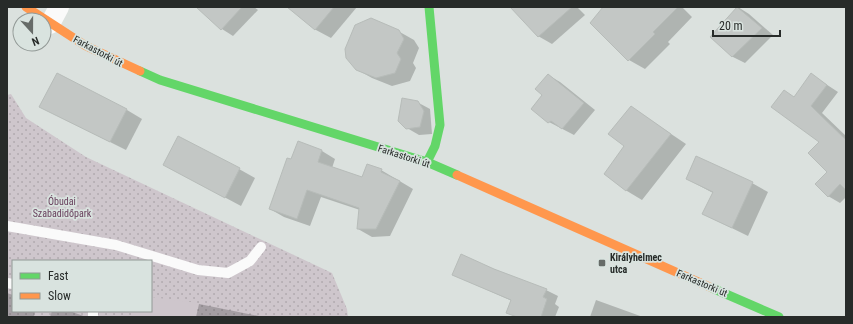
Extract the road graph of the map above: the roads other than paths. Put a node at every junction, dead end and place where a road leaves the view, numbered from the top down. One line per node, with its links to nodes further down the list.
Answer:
1 (26, 7): 3 (street, Farkastorki út)
2 (429, 7): 4 (street)
3 (55, 16): 4 (street, Farkastorki út)
4 (427, 162): 7 (street, Farkastorki út)
5 (7, 226): 6 (lane)
6 (261, 247)
7 (779, 317)

